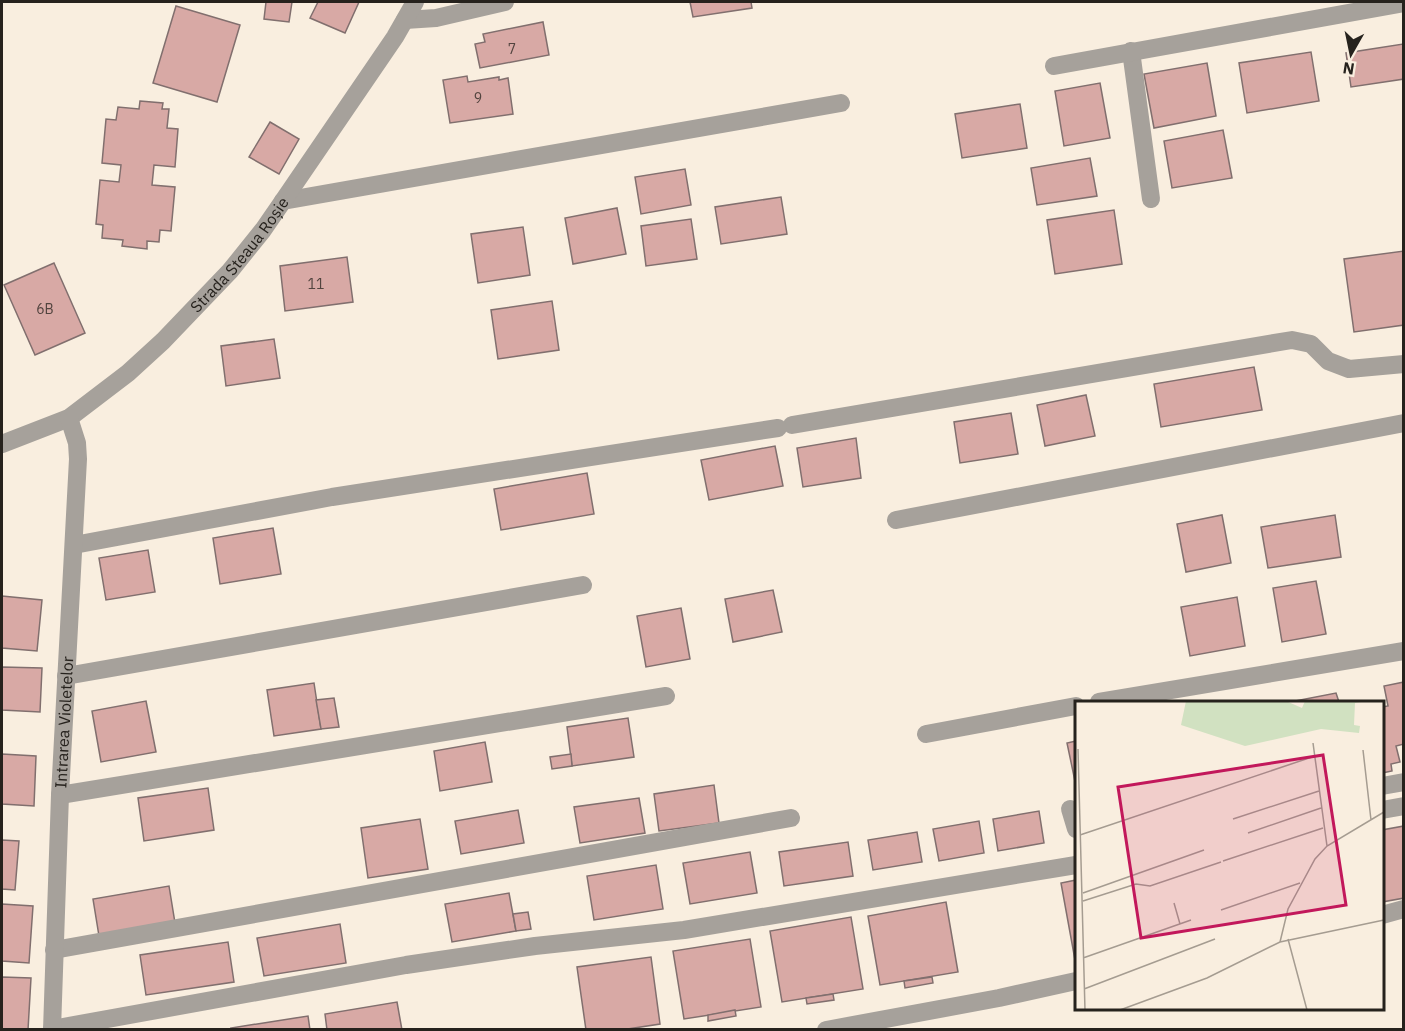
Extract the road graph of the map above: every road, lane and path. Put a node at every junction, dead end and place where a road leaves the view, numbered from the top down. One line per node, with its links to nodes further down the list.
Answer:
1 (415, 2): 4 (street, Strada Steaua Roșie)
2 (505, 2): 4 (street)
3 (1404, 3): 5 (street)
4 (405, 20): 9 (street, Strada Steaua Roșie)
5 (1131, 51): 6 (street); 8 (street)
6 (1054, 66)
7 (841, 103): 9 (street)
8 (1152, 199)
9 (284, 201): 11 (street, Strada Steaua Roșie)
10 (1404, 364): 15 (street)
11 (69, 418): 13 (street, Strada Steaua Roșie); 15 (street, Intrarea Violetelor)
12 (1404, 423): 14 (street)
13 (2, 444)
14 (896, 520)
15 (74, 545): 18 (street, Intrarea Violetelor)
16 (583, 585): 18 (street)
17 (1404, 651): 20 (street)
18 (66, 676): 25 (street, Intrarea Violetelor)
19 (666, 696): 25 (street)
20 (1105, 701)
21 (1075, 706): 22 (street)
22 (926, 734)
23 (1404, 782): 24 (street)
24 (1384, 786)
25 (60, 795): 34 (street, Intrarea Violetelor)
26 (1404, 806): 28 (street)
27 (1070, 809): 30 (street)
28 (1384, 810)
29 (791, 818): 34 (street)
30 (1075, 823)
31 (1075, 865): 36 (street)
32 (1404, 909): 33 (street)
33 (1384, 915)
34 (54, 950): 36 (street, Intrarea Violetelor)
35 (1075, 981): 37 (street)
36 (52, 1029)
37 (826, 1029)

